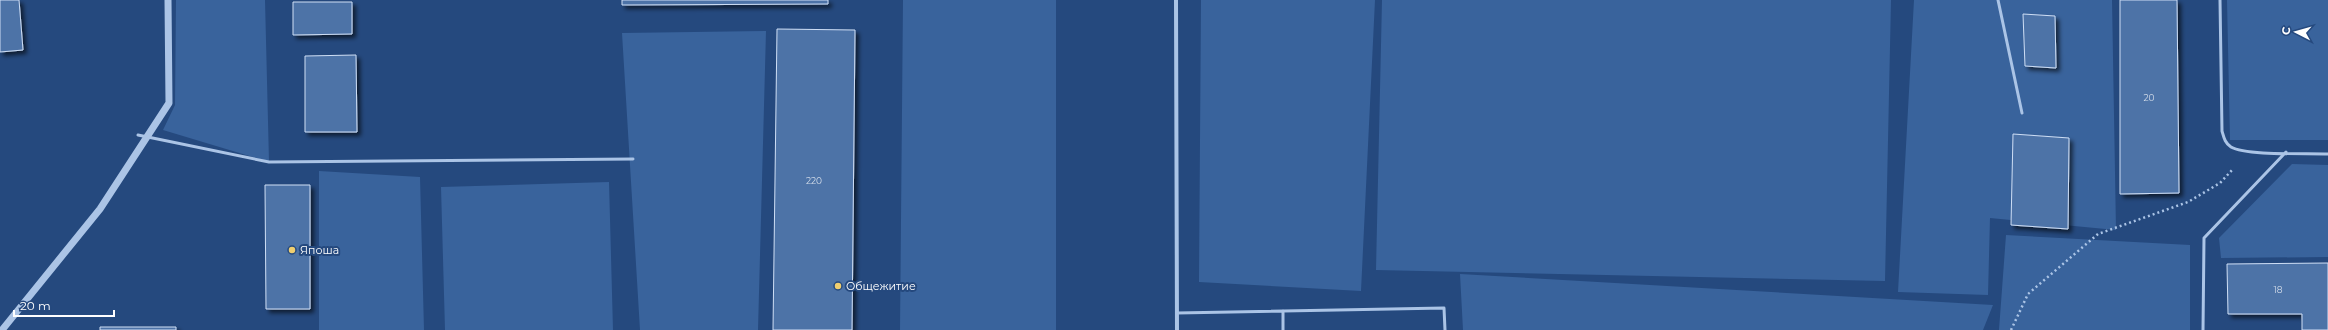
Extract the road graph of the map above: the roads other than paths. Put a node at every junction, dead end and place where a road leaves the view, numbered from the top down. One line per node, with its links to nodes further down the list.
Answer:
1 (168, 0): 7 (street)
2 (1176, 0): 12 (street)
3 (1998, 0): 5 (lane)
4 (2220, 0): 8 (lane)
5 (2022, 113)
6 (138, 135): 7 (lane)
7 (147, 138): 10 (lane); 13 (street)
8 (2286, 152): 9 (lane); 17 (lane)
9 (2328, 154)
10 (633, 159)
11 (1283, 311): 12 (lane); 15 (lane); 16 (lane)
12 (1177, 312): 14 (street)
13 (2, 330)
14 (1177, 330)
15 (1283, 330)
16 (1445, 330)
17 (2203, 330)

